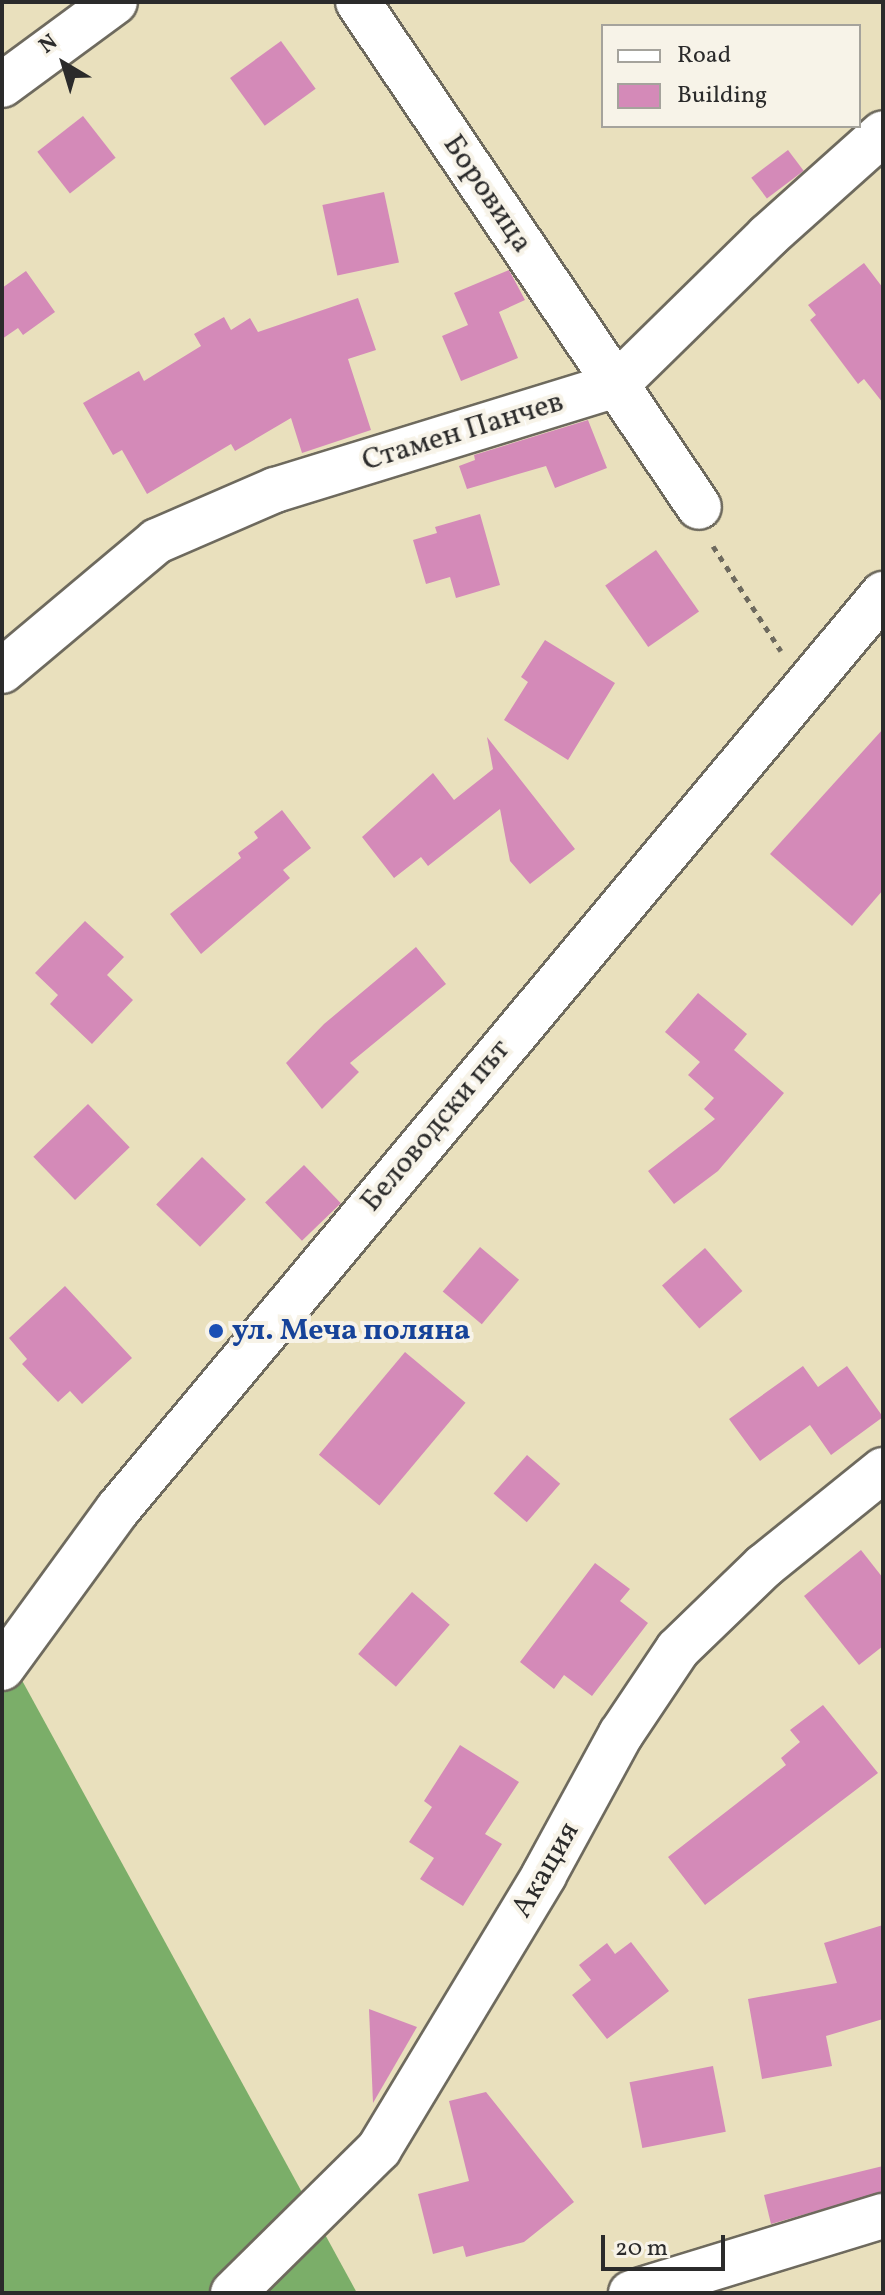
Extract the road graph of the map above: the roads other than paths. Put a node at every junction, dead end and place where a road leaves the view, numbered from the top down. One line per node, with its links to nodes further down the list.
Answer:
1 (115, 2): 3 (street)
2 (358, 2): 5 (street, Боровица)
3 (2, 85)
4 (883, 133): 5 (street, Стамен Панчев)
5 (616, 385): 6 (street, Боровица); 8 (street, Стамен Панчев)
6 (699, 507)
7 (883, 594): 10 (street, Беловодски път)
8 (2, 671)
9 (883, 1470): 12 (street, Акация)
10 (2, 1668)
11 (883, 2216): 13 (street)
12 (233, 2293)
13 (631, 2293)

